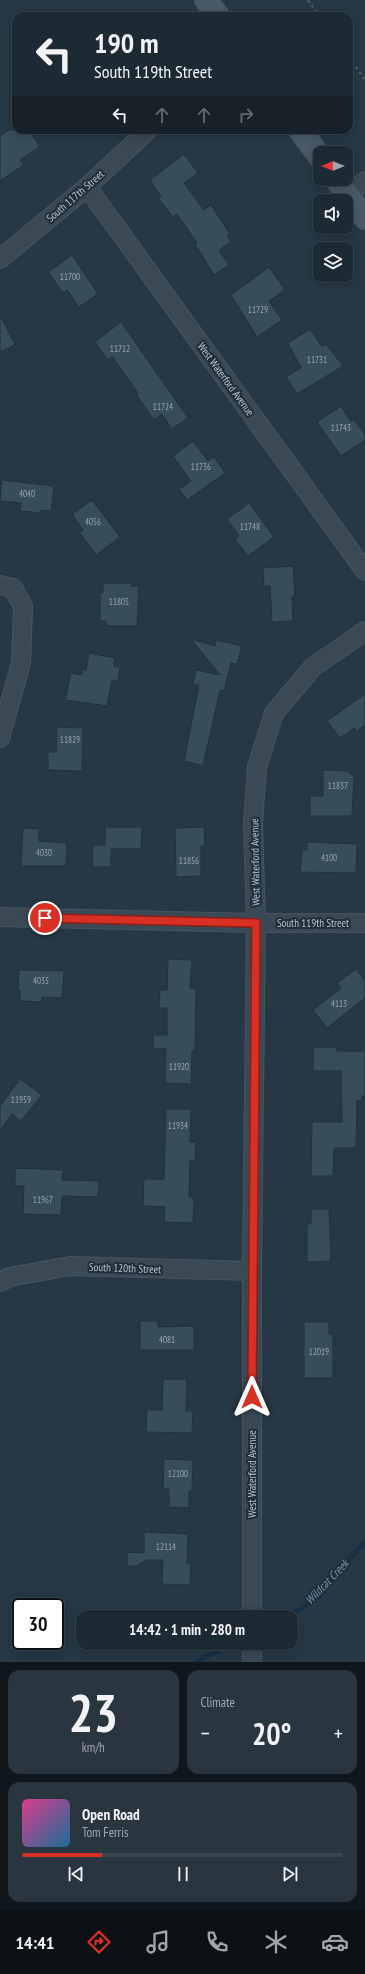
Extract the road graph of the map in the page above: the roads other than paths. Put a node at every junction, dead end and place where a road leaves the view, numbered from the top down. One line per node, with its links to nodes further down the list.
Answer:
1 (206, 0): 2 (main road)
2 (215, 12)
3 (144, 134): 9 (street, South 117th Street)
4 (303, 134): 5 (main road)
5 (313, 148)
6 (365, 180): 7 (street)
7 (353, 183)
8 (341, 186): 10 (main road)
9 (88, 187): 11 (street, South 117th Street); 12 (street, West Waterford Avenue)
10 (365, 218)
11 (0, 259)
12 (365, 571)
13 (4, 586): 15 (street)
14 (365, 631): 17 (street, West Waterford Avenue)
15 (0, 738)
16 (0, 917): 17 (street, South 119th Street)
17 (256, 923): 18 (street, South 119th Street); 19 (street, West Waterford Avenue)
18 (364, 923)
19 (252, 1271): 20 (street, South 120th Street); 21 (street, West Waterford Avenue)
20 (0, 1282)
21 (252, 1610)
22 (252, 1650): 23 (street)
23 (252, 1662)

